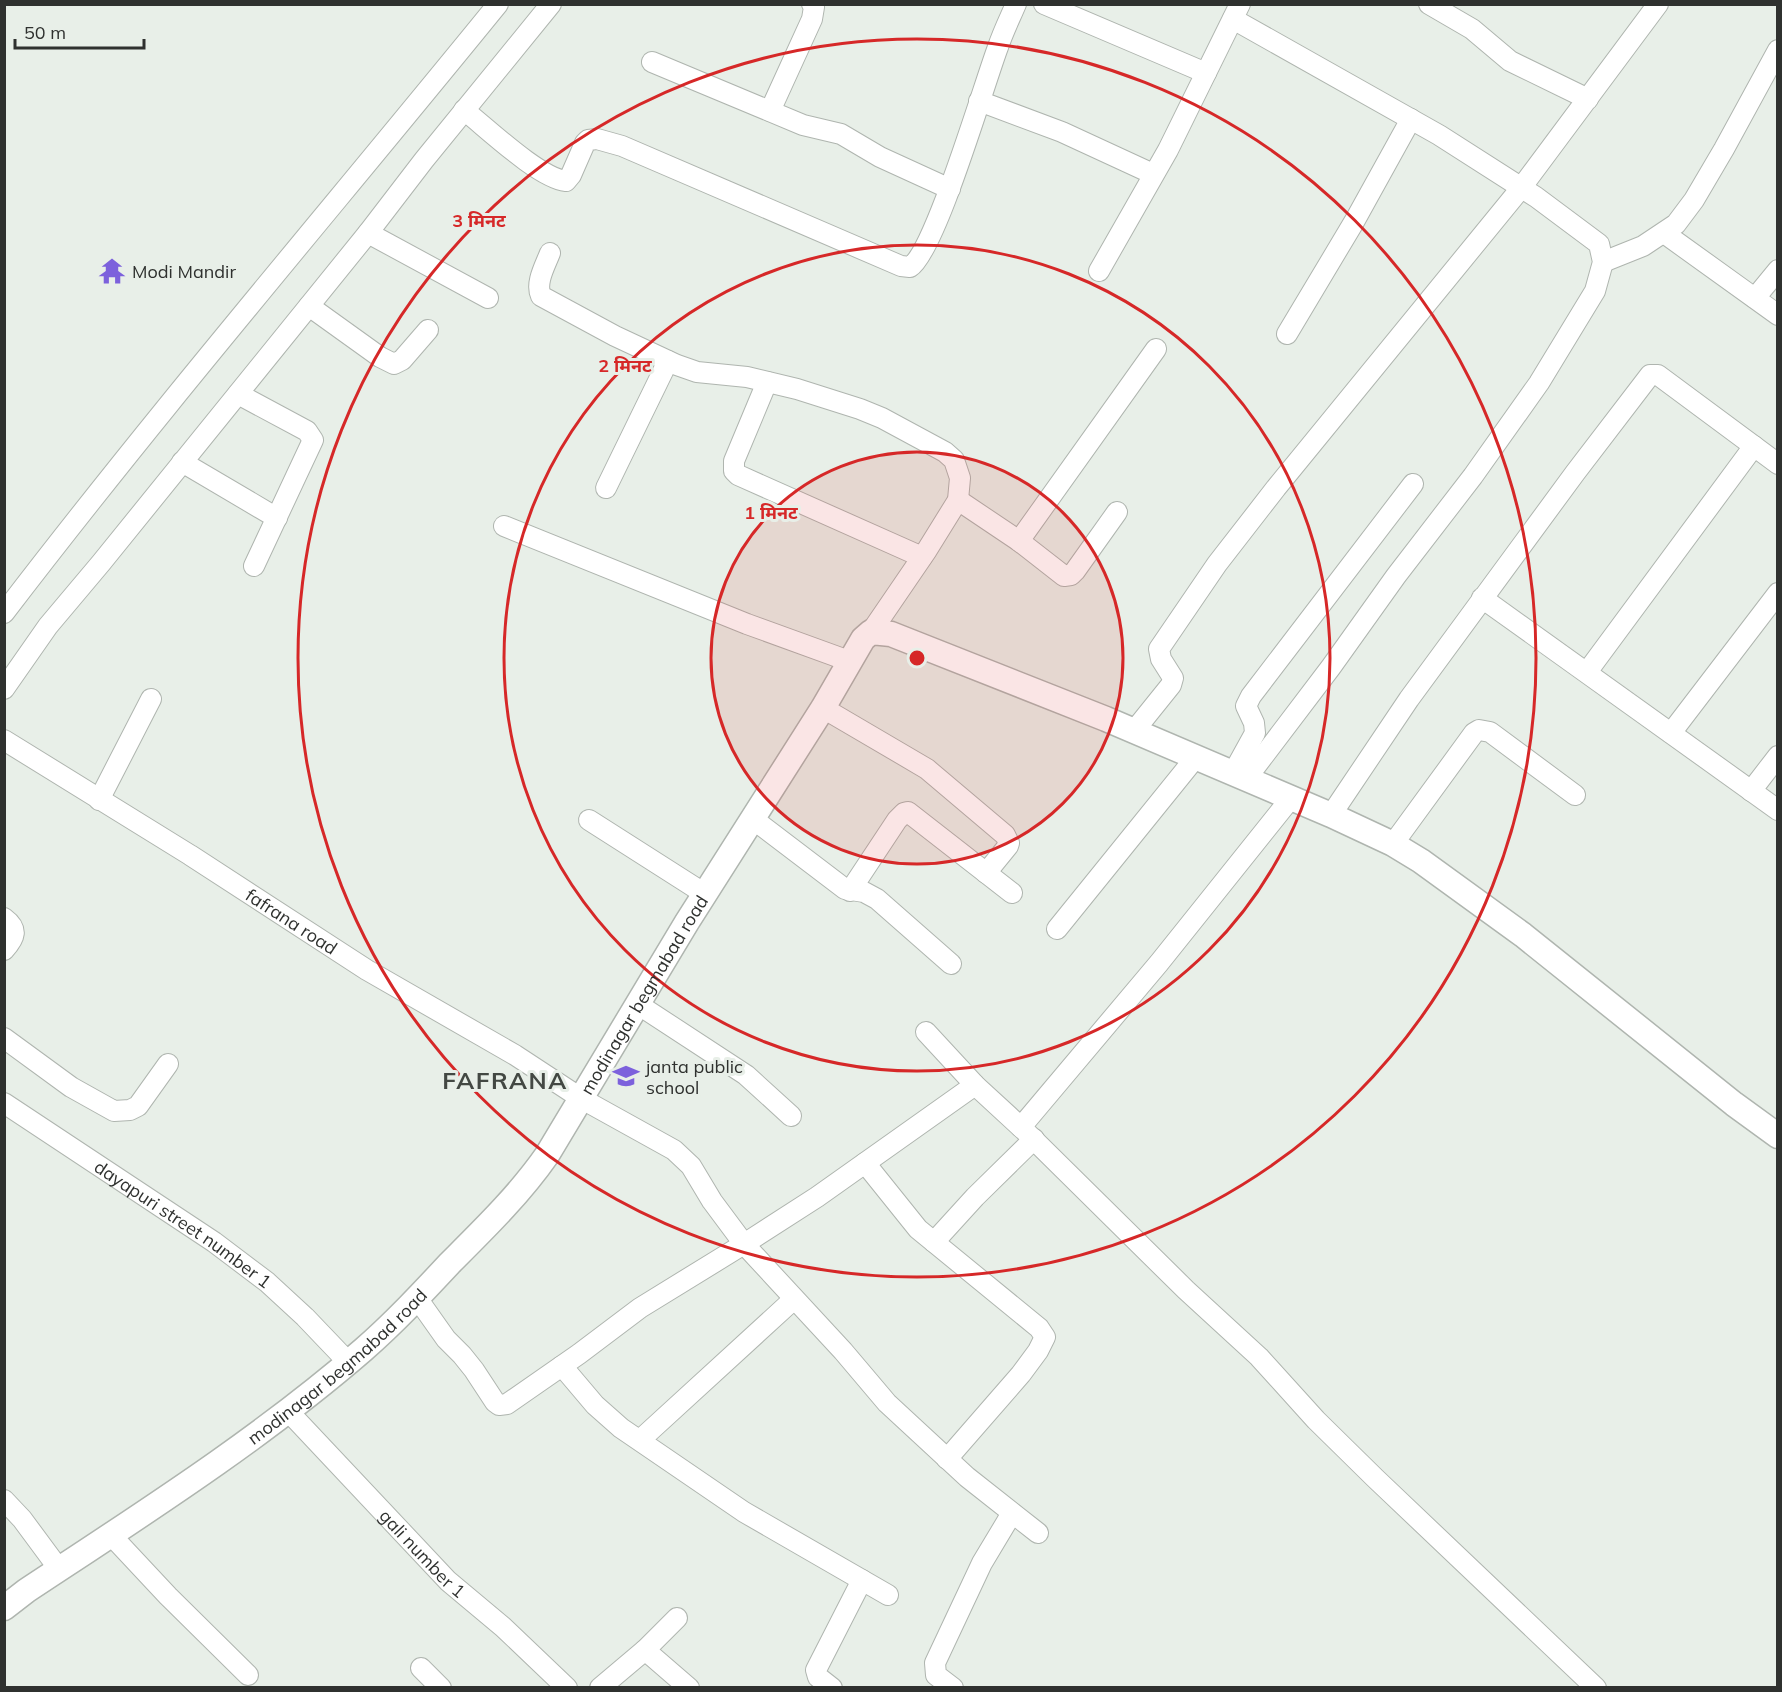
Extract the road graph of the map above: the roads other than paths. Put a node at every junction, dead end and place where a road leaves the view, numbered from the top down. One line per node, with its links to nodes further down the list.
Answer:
1 (498, 4): 50 (street)
2 (551, 4): 14 (street)
3 (812, 4): 15 (street)
4 (1016, 4): 13 (street)
5 (1044, 4): 11 (street)
6 (1430, 4): 12 (street)
7 (1658, 4): 12 (street)
8 (1235, 9): 11 (street); 16 (street)
9 (1778, 50): 21 (street)
10 (652, 62): 15 (street)
11 (1206, 73): 17 (street)
12 (1588, 99): 18 (street)
13 (979, 101): 17 (street); 19 (street)
14 (464, 111): 19 (street); 20 (street)
15 (770, 111): 19 (street)
16 (1411, 119): 18 (street); 31 (street)
17 (1154, 174): 25 (street)
18 (1521, 188): 23 (street); 58 (street)
19 (950, 189)
20 (368, 233): 26 (street); 28 (street)
21 (1664, 233): 23 (street); 27 (street)
22 (550, 253): 33 (street)
23 (1603, 262): 62 (street)
24 (1778, 270): 27 (street)
25 (1099, 271)
26 (488, 298)
27 (1755, 298): 29 (street)
28 (309, 306): 30 (street); 35 (street)
29 (1778, 315)
30 (428, 330)
31 (1287, 334)
32 (1156, 349): 45 (street)
33 (668, 361): 34 (street); 40 (street)
34 (767, 382): 41 (street); 46 (street)
35 (238, 394): 37 (street); 43 (street)
36 (1754, 446): 38 (street); 49 (street); 53 (street)
37 (182, 462): 43 (street); 54 (street)
38 (1778, 464)
39 (1413, 484): 62 (street)
40 (606, 488)
41 (958, 500): 45 (street); 46 (street)
42 (1117, 512): 45 (street)
43 (277, 518): 47 (street)
44 (504, 526): 52 (street)
45 (1019, 542)
46 (922, 557): 51 (street)
47 (254, 566)
48 (1778, 593): 57 (street)
49 (1482, 598): 53 (street); 68 (street)
50 (4, 613)
51 (871, 632): 52 (street, modinagar begmabad road); 58 (street)
52 (849, 661): 56 (street, modinagar begmabad road)
53 (1587, 672): 57 (street)
54 (4, 689)
55 (151, 699): 66 (street)
56 (823, 708): 69 (street, modinagar begmabad road); 72 (street)
57 (1671, 733): 63 (street)
58 (1142, 735): 61 (street)
59 (7, 748): 66 (street, fafrana road)
60 (1778, 756): 63 (street)
61 (1196, 758): 62 (street); 77 (street)
62 (1239, 776): 65 (street)
63 (1751, 791): 67 (street)
64 (1575, 795): 71 (street)
65 (1291, 798): 68 (street); 88 (street)
66 (99, 800): 85 (street, fafrana road)
67 (1778, 810)
68 (1331, 815): 71 (street)
69 (753, 819): 73 (street); 75 (street, modinagar begmabad road)
70 (589, 820): 75 (street)
71 (1394, 844): 89 (street)
72 (986, 873): 73 (street); 74 (street)
73 (850, 891): 79 (street)
74 (1012, 893)
75 (705, 894): 80 (street, modinagar begmabad road)
76 (4, 918): 78 (street)
77 (1057, 929)
78 (4, 950)
79 (951, 964)
80 (639, 1005): 85 (street, modinagar begmabad road); 87 (street)
81 (926, 1032): 84 (street)
82 (4, 1038): 83 (street)
83 (168, 1064)
84 (975, 1085): 88 (street); 90 (street)
85 (582, 1099): 92 (street, fafrana road); 93 (street, modinagar begmabad road)
86 (4, 1103): 95 (street, dayapuri street number 1)
87 (791, 1116)
88 (1027, 1133): 91 (street); 118 (street)
89 (1778, 1136)
90 (865, 1163): 91 (street); 92 (street)
91 (934, 1242): 99 (street)
92 (744, 1245): 94 (street, fafrana road); 96 (street)
93 (417, 1298): 95 (street, modinagar begmabad road); 96 (street)
94 (794, 1299): 98 (street); 99 (street, fafrana road)
95 (348, 1362): 97 (street, modinagar begmabad road)
96 (562, 1366): 98 (street)
97 (288, 1411): 103 (street, modinagar begmabad road); 113 (street, gali number 1)
98 (640, 1440): 105 (street)
99 (947, 1459): 101 (street, fafrana road)
100 (4, 1500): 104 (street)
101 (1012, 1513): 102 (street, fafrana road); 117 (street)
102 (1038, 1533)
103 (111, 1534): 104 (street, modinagar begmabad road); 111 (street)
104 (59, 1569): 107 (street, modinagar begmabad road)
105 (862, 1580): 106 (street); 116 (street)
106 (888, 1595)
107 (4, 1608)
108 (677, 1617): 109 (street)
109 (645, 1650): 114 (street); 115 (street)
110 (421, 1668): 112 (street)
111 (248, 1675)
112 (441, 1688)
113 (567, 1688)
114 (600, 1688)
115 (689, 1688)
116 (832, 1688)
117 (953, 1688)
118 (1596, 1688)

